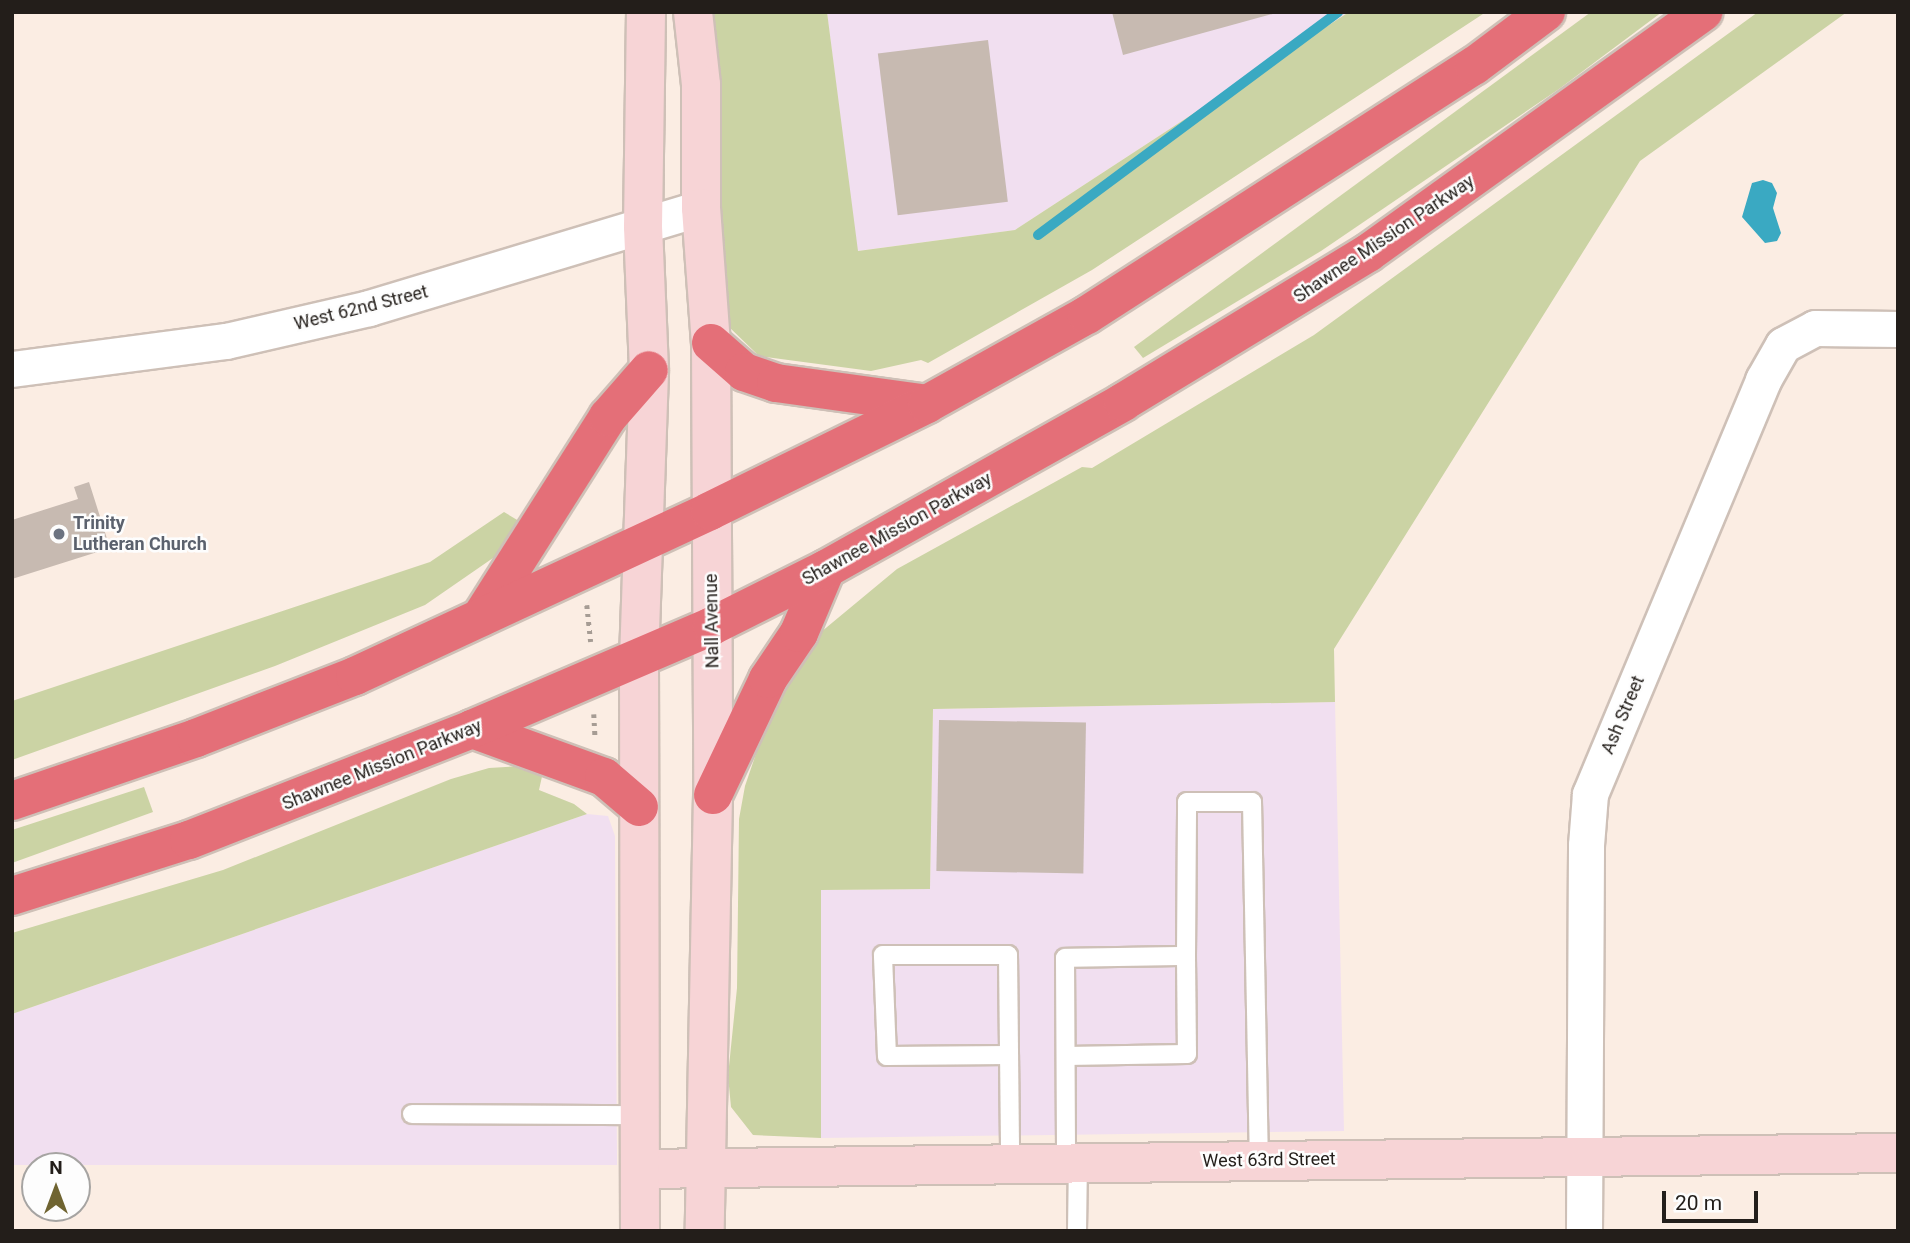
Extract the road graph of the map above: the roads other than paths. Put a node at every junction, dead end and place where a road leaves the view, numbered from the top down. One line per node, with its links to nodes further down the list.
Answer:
1 (646, 12): 6 (main road)
2 (692, 12): 5 (main road, Nall Avenue)
3 (1546, 12): 11 (highway)
4 (1704, 12): 14 (highway, Shawnee Mission Parkway)
5 (701, 208): 6 (street, West 62nd Street); 8 (main road, Nall Avenue)
6 (643, 227): 9 (street, West 62nd Street); 10 (main road)
7 (1898, 329): 29 (street, Ash Street)
8 (711, 343): 11 (highway); 12 (main road, Nall Avenue)
9 (12, 369)
10 (649, 370): 13 (main road); 15 (highway)
11 (927, 404): 12 (highway)
12 (710, 512): 13 (highway); 16 (main road, Nall Avenue)
13 (643, 543): 15 (highway); 17 (main road)
14 (826, 569): 16 (highway, Shawnee Mission Parkway); 19 (highway)
15 (481, 617): 20 (highway)
16 (712, 626): 17 (highway, Shawnee Mission Parkway); 19 (main road, Nall Avenue)
17 (639, 659): 18 (highway, Shawnee Mission Parkway); 21 (main road)
18 (472, 729): 21 (highway); 22 (highway, Shawnee Mission Parkway)
19 (713, 795): 33 (main road, Nall Avenue)
20 (12, 801)
21 (639, 807): 27 (main road)
22 (12, 896)
23 (1186, 956): 25 (lane); 25 (lane); 30 (lane)
24 (1009, 1055): 24 (lane); 32 (lane)
25 (1066, 1056): 31 (lane)
26 (412, 1114): 27 (lane)
27 (641, 1115): 34 (main road)
28 (1898, 1153): 29 (main road, West 63rd Street)
29 (1587, 1156): 30 (main road, West 63rd Street); 38 (street, Ash Street)
30 (1259, 1160): 31 (main road, West 63rd Street)
31 (1072, 1161): 32 (main road, West 63rd Street); 37 (lane)
32 (1010, 1163): 33 (main road, West 63rd Street)
33 (704, 1168): 34 (main road, West 63rd Street); 36 (main road, Nall Avenue)
34 (641, 1169): 35 (main road)
35 (640, 1231)
36 (705, 1231)
37 (1077, 1231)
38 (1584, 1231)

